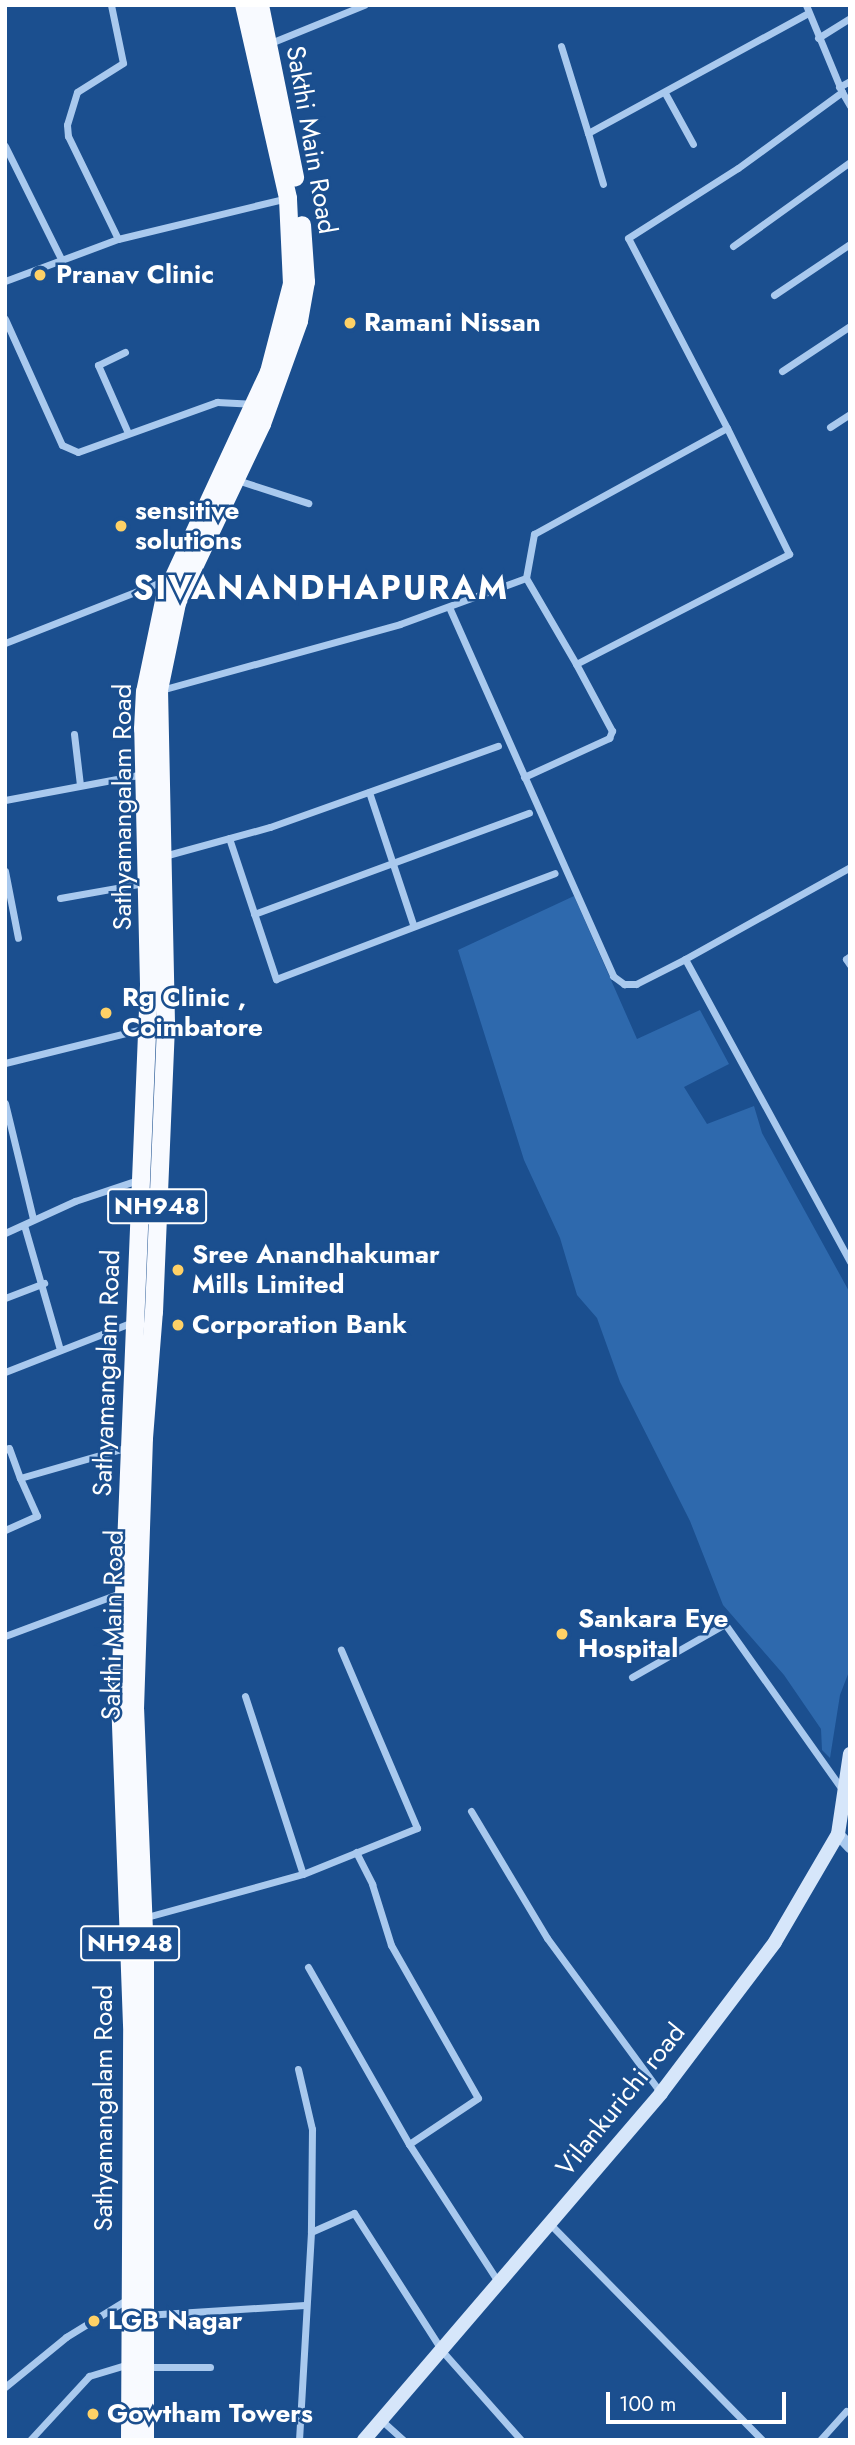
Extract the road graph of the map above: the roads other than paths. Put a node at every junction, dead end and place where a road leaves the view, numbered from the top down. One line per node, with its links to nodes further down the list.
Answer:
1 (111, 5): 20 (street)
2 (244, 5): 9 (highway, Sathyamangalam Road / NH948)
3 (260, 5): 9 (highway, Sakthi Main Road / NH948)
4 (364, 5): 9 (street)
5 (807, 9): 7 (street); 12 (street)
6 (850, 18): 7 (street)
7 (818, 38): 11 (street)
8 (561, 46): 14 (street)
9 (261, 47): 19 (highway, Sathyamangalam Road / NH948); 35 (highway, Sakthi Main Road / NH948)
10 (850, 80): 11 (street)
11 (841, 89): 13 (street); 33 (street)
12 (665, 93): 14 (street); 15 (street)
13 (850, 106)
14 (588, 133): 18 (street)
15 (693, 144)
16 (5, 146): 23 (street)
17 (850, 162): 22 (street)
18 (603, 184)
19 (288, 198): 20 (street); 30 (highway, Sathyamangalam Road / NH948)
20 (118, 239): 23 (street)
21 (850, 244): 25 (street)
22 (733, 246)
23 (60, 257): 24 (street)
24 (5, 281)
25 (774, 295)
26 (5, 319): 34 (street)
27 (850, 326): 29 (street)
28 (125, 352): 34 (street)
29 (782, 370)
30 (256, 404): 34 (street); 37 (highway, Sathyamangalam Road / NH948)
31 (850, 414): 32 (street)
32 (830, 427)
33 (727, 428): 38 (street); 41 (street)
34 (128, 433)
35 (236, 480): 36 (street); 42 (highway, Sakthi Main Road / NH948)
36 (308, 503)
37 (174, 577): 40 (street); 45 (highway, Sathyamangalam Road / NH948)
38 (526, 579): 39 (street); 41 (street)
39 (449, 607): 42 (street); 46 (street)
40 (5, 643)
41 (576, 664): 46 (street)
42 (159, 690): 52 (highway, Sakthi Main Road / NH948)
43 (74, 734): 47 (street)
44 (498, 746): 48 (street)
45 (144, 774): 47 (street); 57 (highway, Sathyamangalam Road / NH948)
46 (524, 777): 63 (street)
47 (80, 785): 49 (street)
48 (369, 792): 51 (street); 53 (street)
49 (5, 800)
50 (529, 813): 53 (street)
51 (229, 838): 52 (street); 59 (street)
52 (163, 856): 65 (highway, Sakthi Main Road / NH948)
53 (393, 863): 59 (street); 60 (street)
54 (850, 867): 63 (street)
55 (5, 871): 61 (street)
56 (555, 873): 60 (street)
57 (149, 883): 58 (street); 65 (highway, Sathyamangalam Road / NH948)
58 (60, 898)
59 (254, 914): 60 (street)
60 (413, 924)
61 (18, 938)
62 (850, 956): 64 (street)
63 (685, 959): 73 (street)
64 (850, 965)
65 (157, 1004): 66 (highway, Sathyamangalam Road / NH948); 95 (highway, Sakthi Main Road / NH948)
66 (147, 1028): 67 (street); 69 (highway, Sathyamangalam Road / NH948)
67 (5, 1063)
68 (5, 1103): 70 (street)
69 (142, 1179): 70 (street); 76 (highway, Sathyamangalam Road / NH948)
70 (33, 1219): 71 (street)
71 (24, 1225): 72 (street); 74 (street)
72 (5, 1233)
73 (850, 1262)
74 (44, 1283): 75 (street); 77 (street)
75 (5, 1298)
76 (136, 1320): 77 (street); 79 (highway, Sathyamangalam Road / NH948)
77 (60, 1350): 78 (street)
78 (5, 1371)
79 (130, 1446): 81 (street); 83 (highway, Sathyamangalam Road / NH948)
80 (5, 1450): 81 (street)
81 (20, 1478): 82 (street)
82 (5, 1530)
83 (124, 1592): 84 (street); 103 (highway, Sathyamangalam Road / NH948)
84 (5, 1636)
85 (341, 1650): 93 (street)
86 (632, 1677): 89 (street)
87 (245, 1696): 94 (street)
88 (850, 1754): 89 (main road, Vilankurichi road)
89 (841, 1788): 91 (main road, Vilankurichi road)
90 (471, 1811): 98 (street)
91 (838, 1835): 92 (street); 98 (main road, Vilankurichi road)
92 (850, 1847)
93 (356, 1852): 94 (street); 99 (street)
94 (303, 1874): 95 (street)
95 (142, 1918): 105 (highway, Sakthi Main Road / NH948)
96 (308, 1968): 99 (street)
97 (298, 2068): 101 (street)
98 (661, 2093): 100 (main road, Vilankurichi road)
99 (410, 2144): 102 (street)
100 (551, 2225): 102 (main road, Vilankurichi road); 119 (street)
101 (311, 2232): 104 (street); 106 (street)
102 (499, 2283): 106 (main road, Vilankurichi road)
103 (129, 2299): 107 (highway, Sathyamangalam Road / NH948); 109 (street)
104 (305, 2305): 105 (street); 115 (street)
105 (145, 2315): 107 (highway, Sakthi Main Road / NH948)
106 (443, 2352): 111 (main road, Vilankurichi road); 118 (street)
107 (137, 2366): 108 (street); 112 (street); 113 (highway, Sathyamangalam Road / NH948); 114 (highway, Sakthi Main Road / NH948)
108 (210, 2367)
109 (5, 2387)
110 (846, 2411): 120 (street)
111 (380, 2418): 116 (main road, Vilankurichi road); 117 (street)
112 (30, 2440)
113 (130, 2440)
114 (145, 2440)
115 (299, 2440)
116 (364, 2440)
117 (403, 2440)
118 (520, 2440)
119 (762, 2440)
120 (820, 2440)

